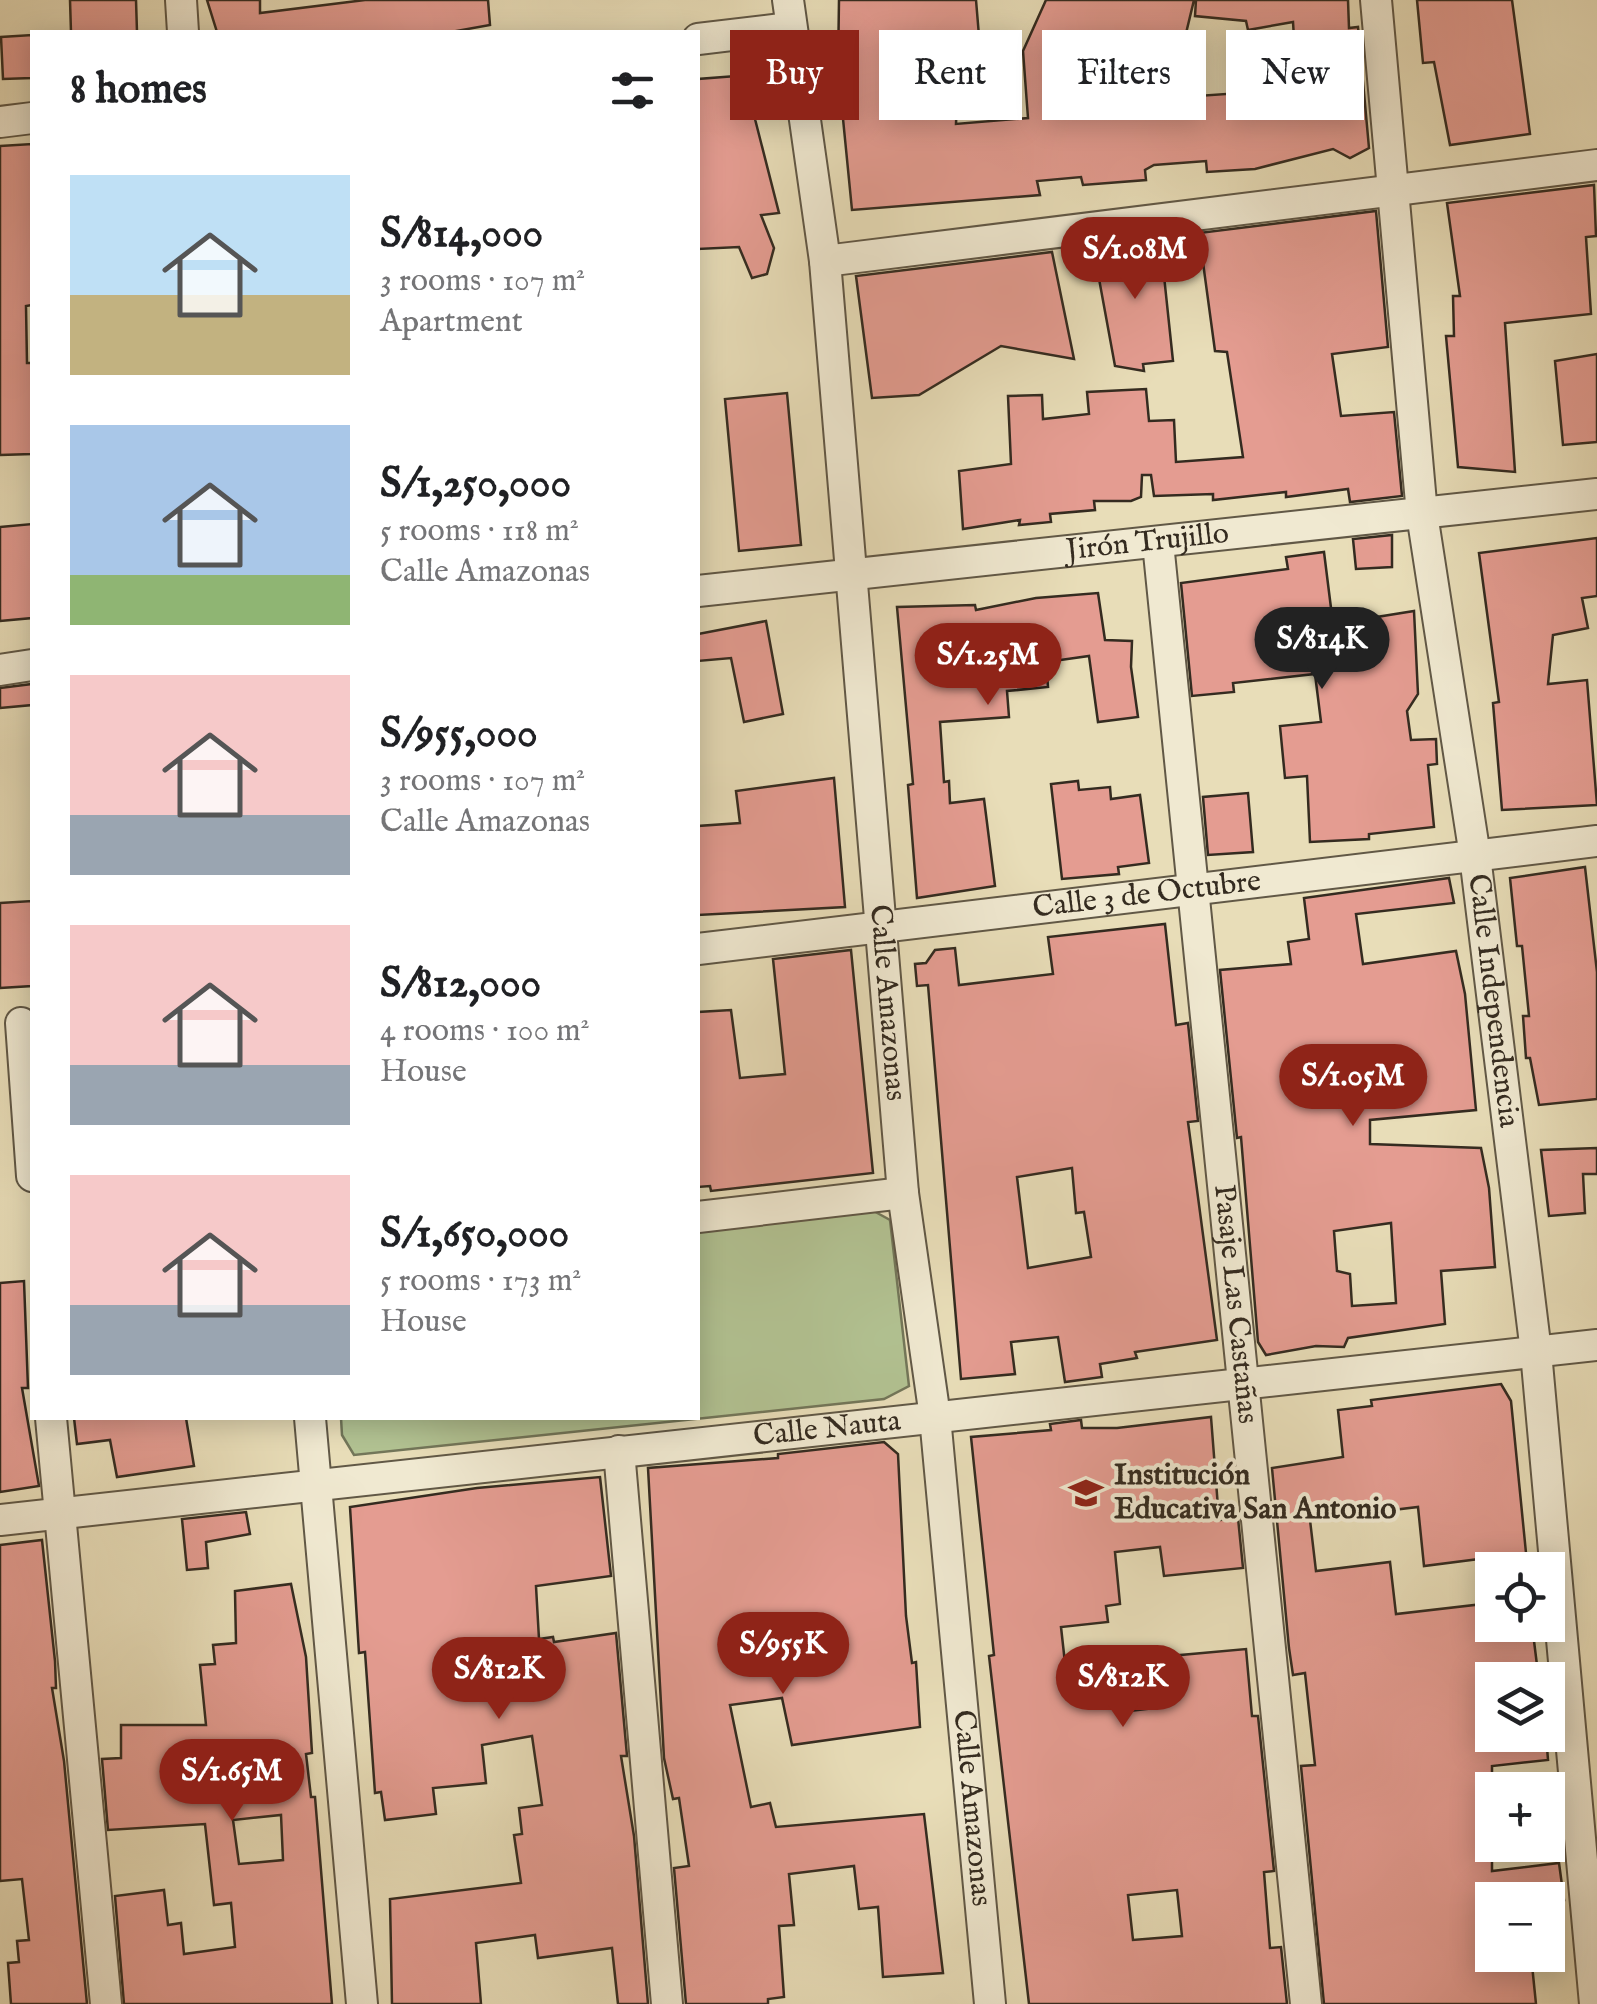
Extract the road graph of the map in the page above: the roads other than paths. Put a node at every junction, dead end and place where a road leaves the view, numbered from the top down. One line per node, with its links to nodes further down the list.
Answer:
1 (181, 0): 4 (street)
2 (1376, 0): 9 (street, Calle Independencia)
3 (789, 14): 5 (street); 10 (street, Calle Amazonas)
4 (183, 30)
5 (700, 38)
6 (30, 118): 7 (street)
7 (0, 122)
8 (1597, 165): 9 (street)
9 (1393, 188): 10 (street); 12 (street, Calle Independencia)
10 (825, 262): 14 (street, Calle Amazonas)
11 (1597, 494): 12 (street, Jirón Trujillo)
12 (1422, 514): 13 (street, Jirón Trujillo); 19 (street, Calle Independencia)
13 (1158, 543): 14 (street, Jirón Trujillo); 20 (street, Pasaje Las Castañas)
14 (850, 575): 15 (street, Jirón Trujillo); 21 (street, Calle Amazonas)
15 (700, 591)
16 (30, 665): 17 (street)
17 (0, 670)
18 (1597, 840): 19 (street, Calle 3 de Octubre)
19 (1475, 856): 20 (street, Calle 3 de Octubre); 28 (street, Calle Independencia)
20 (1194, 888): 21 (street, Calle 3 de Octubre); 29 (street, Pasaje Las Castañas)
21 (879, 930): 22 (street, Calle 3 de Octubre); 25 (street, Calle Amazonas)
22 (700, 948)
23 (18, 1023): 24 (street)
24 (30, 1154)
25 (903, 1193): 26 (street); 30 (street, Calle Amazonas)
26 (700, 1217)
27 (1597, 1345): 28 (street, Calle Nauta)
28 (1536, 1352): 29 (street, Calle Nauta); 37 (street, Calle Independencia)
29 (1242, 1385): 30 (street, Calle Nauta); 42 (street, Pasaje Las Castañas)
30 (935, 1416): 33 (street, Calle Nauta); 41 (street, Calle Amazonas)
31 (51, 1420): 35 (street)
32 (310, 1420): 34 (street)
33 (619, 1451): 34 (street, Calle Nauta); 40 (street)
34 (318, 1482): 35 (street, Calle Nauta); 39 (street)
35 (58, 1513): 36 (street, Calle Nauta); 38 (street)
36 (0, 1520)
37 (1586, 1774): 43 (street, Calle Independencia)
38 (106, 2004)
39 (362, 2004)
40 (667, 2004)
41 (990, 2004)
42 (1306, 2004)
43 (1595, 2004)

